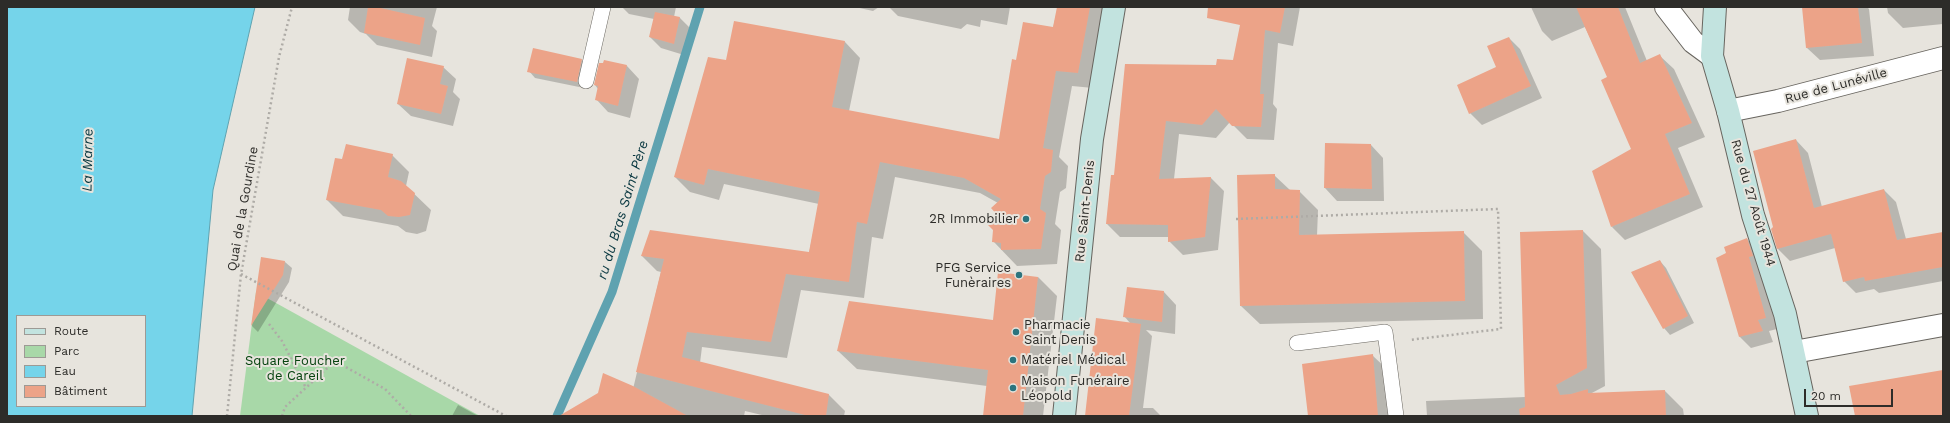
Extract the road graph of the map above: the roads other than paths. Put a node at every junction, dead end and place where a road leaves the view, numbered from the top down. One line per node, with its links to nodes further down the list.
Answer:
1 (603, 7): 7 (lane)
2 (1114, 7): 12 (street, Rue Saint-Denis)
3 (1666, 7): 5 (street)
4 (1715, 7): 5 (street, Rue du 27 Août 1944)
5 (1712, 56): 8 (street, Rue du 27 Août 1944)
6 (1943, 58): 8 (street, Rue de Lunéville)
7 (586, 81)
8 (1728, 111): 11 (street, Rue du 27 Août 1944)
9 (1943, 325): 11 (street)
10 (1297, 343): 13 (lane)
11 (1794, 352): 14 (street, Rue du 27 Août 1944)
12 (1064, 416)
13 (1396, 416)
14 (1807, 416)

